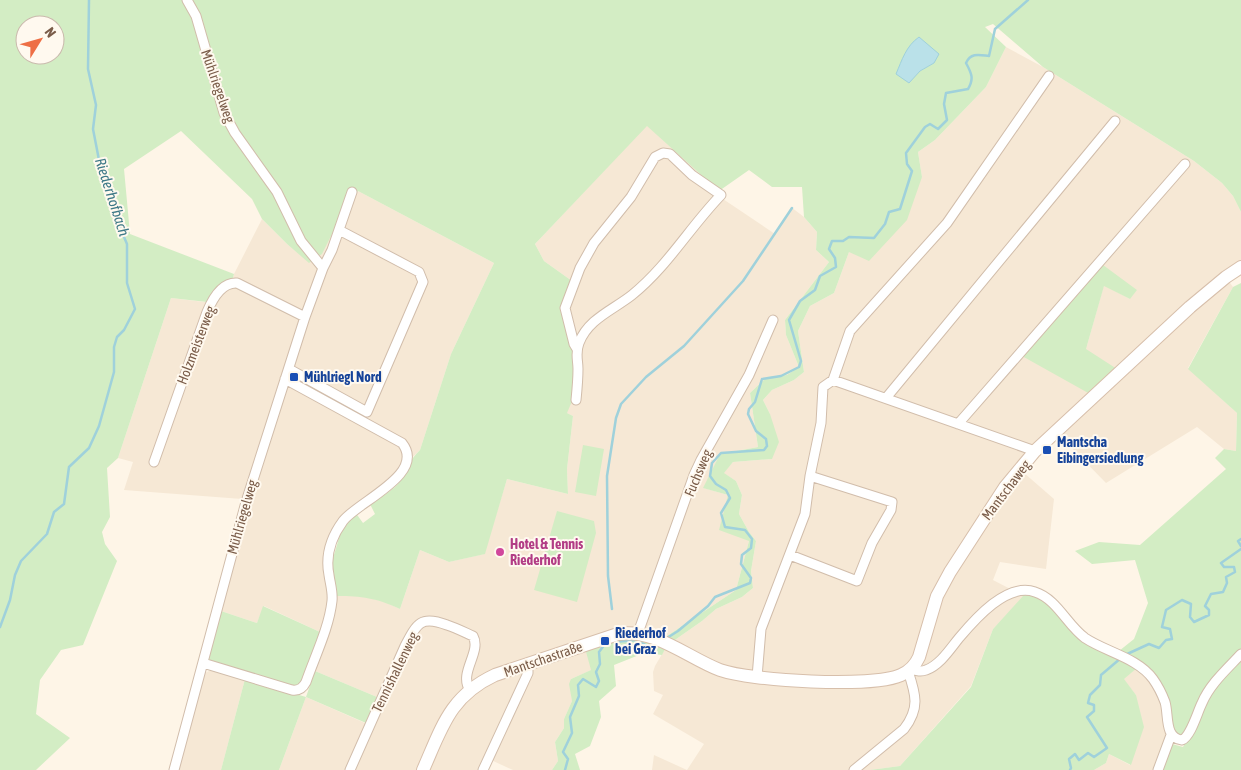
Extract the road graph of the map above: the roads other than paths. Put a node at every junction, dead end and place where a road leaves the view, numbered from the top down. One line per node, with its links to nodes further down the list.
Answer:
1 (187, 0): 8 (street, Mühlriegelweg)
2 (1049, 76): 14 (street)
3 (1115, 121): 15 (street)
4 (1185, 164): 17 (street)
5 (352, 192): 6 (street, Mühlriegelweg)
6 (339, 230): 8 (street, Mühlriegelweg); 12 (street)
7 (1241, 267): 18 (street, Mantschaweg)
8 (323, 268): 9 (street, Mühlriegelweg)
9 (305, 317): 12 (street, Mühlriegelweg); 19 (street, Holzmeisterweg)
10 (773, 320): 22 (street, Fuchsweg)
11 (577, 349): 11 (street); 16 (street)
12 (289, 369): 13 (street, Mühlriegelweg)
13 (285, 379): 24 (street, Mühlriegelweg); 24 (street)
14 (833, 380): 15 (street); 20 (street)
15 (886, 398): 17 (street)
16 (576, 400)
17 (958, 424): 18 (street)
18 (1035, 451): 26 (street, Mantschaweg)
19 (154, 462)
20 (810, 476): 21 (street); 21 (street)
21 (790, 555): 27 (street)
22 (638, 633): 25 (street, Mantschastraße); 27 (street, Mantschastraße)
23 (1241, 654): 29 (street)
24 (203, 662): 30 (street, Mühlriegelweg)
25 (528, 664): 28 (street, Mantschastraße); 33 (street)
26 (910, 670): 27 (street, Mantschastraße); 29 (street); 34 (street)
27 (757, 676)
28 (470, 690): 31 (street, Tennishallenweg); 32 (street, Mantschastraße)
29 (1172, 735): 35 (street)
30 (174, 770)
31 (350, 770)
32 (423, 770)
33 (483, 770)
34 (854, 770)
35 (1158, 770)

